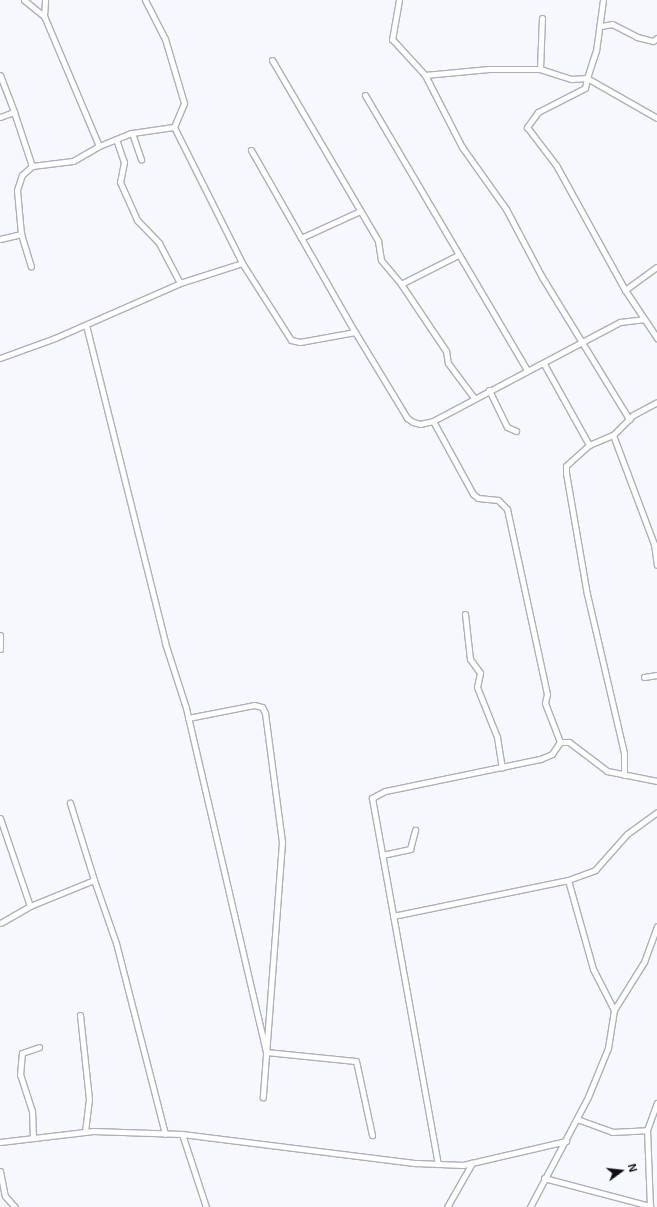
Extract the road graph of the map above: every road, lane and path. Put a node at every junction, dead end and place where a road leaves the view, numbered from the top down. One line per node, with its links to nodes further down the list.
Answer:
1 (24, 0): 6 (street)
2 (45, 0): 6 (street)
3 (145, 0): 19 (street)
4 (399, 0): 12 (street)
5 (604, 0): 8 (street)
6 (44, 16): 22 (street)
7 (542, 18): 11 (street)
8 (601, 26): 9 (street); 14 (street)
9 (657, 38)
10 (272, 60): 26 (street)
11 (540, 69): 12 (street); 14 (street)
12 (425, 75): 41 (street)
13 (0, 76): 16 (street)
14 (587, 78): 18 (street); 36 (street)
15 (365, 96): 30 (street)
16 (14, 112): 17 (street); 25 (street)
17 (0, 117)
18 (657, 118)
19 (174, 127): 20 (street); 31 (street)
20 (132, 133): 21 (street); 24 (street)
21 (116, 140): 22 (street); 34 (street)
22 (98, 146): 25 (street)
23 (251, 150): 28 (street)
24 (142, 159)
25 (32, 166): 27 (street)
26 (360, 211): 28 (street); 35 (street)
27 (21, 234): 29 (street); 32 (street)
28 (301, 238): 39 (street)
29 (0, 239)
30 (458, 255): 35 (street); 44 (street)
31 (242, 263): 34 (street); 39 (street)
32 (31, 266)
33 (657, 267): 36 (street)
34 (180, 283): 38 (street)
35 (401, 284): 46 (street)
36 (625, 290): 37 (street)
37 (643, 319): 40 (street); 41 (street)
38 (86, 325): 42 (street); 59 (street)
39 (355, 332): 49 (street)
40 (657, 338)
41 (584, 342): 43 (street); 48 (street)
42 (0, 358)
43 (544, 364): 44 (street); 52 (street)
44 (527, 370): 45 (street)
45 (489, 390): 46 (street); 50 (street)
46 (474, 398): 49 (street)
47 (657, 402): 48 (street)
48 (629, 419): 51 (street)
49 (432, 421): 60 (street)
50 (516, 431)
51 (613, 435): 52 (street); 53 (street)
52 (589, 445): 62 (street)
53 (657, 565)
54 (465, 614): 61 (street)
55 (0, 635): 56 (street)
56 (0, 649)
57 (657, 675): 58 (street)
58 (644, 677)
59 (188, 718): 78 (street); 78 (street)
60 (560, 742): 61 (street); 62 (street)
61 (502, 768): 68 (street)
62 (624, 775): 63 (street)
63 (657, 782)
64 (70, 803): 69 (street)
65 (657, 812): 70 (street)
66 (0, 818): 71 (street)
67 (415, 830): 68 (street)
68 (382, 855): 72 (street)
69 (94, 880): 71 (street); 84 (street)
70 (568, 880): 72 (street); 75 (street)
71 (30, 906): 73 (street)
72 (393, 916): 91 (street)
73 (0, 922)
74 (657, 926): 75 (street)
75 (614, 1010): 81 (street)
76 (80, 1015): 83 (street)
77 (39, 1047): 87 (street)
78 (266, 1052): 79 (street); 86 (street)
79 (263, 1097)
80 (657, 1103): 82 (street)
81 (577, 1119): 82 (street); 88 (street)
82 (647, 1130): 98 (street)
83 (85, 1132): 84 (street); 87 (street)
84 (165, 1134): 85 (street)
85 (182, 1134): 91 (street); 95 (street)
86 (372, 1135)
87 (33, 1138): 89 (street)
88 (566, 1141): 90 (street); 93 (street)
89 (0, 1142)
90 (472, 1163): 91 (street); 96 (street)
91 (438, 1164)
92 (0, 1171): 94 (street)
93 (544, 1178): 97 (street); 98 (street)
94 (15, 1207)
95 (206, 1207)
96 (448, 1207)
97 (530, 1207)
98 (650, 1207)

